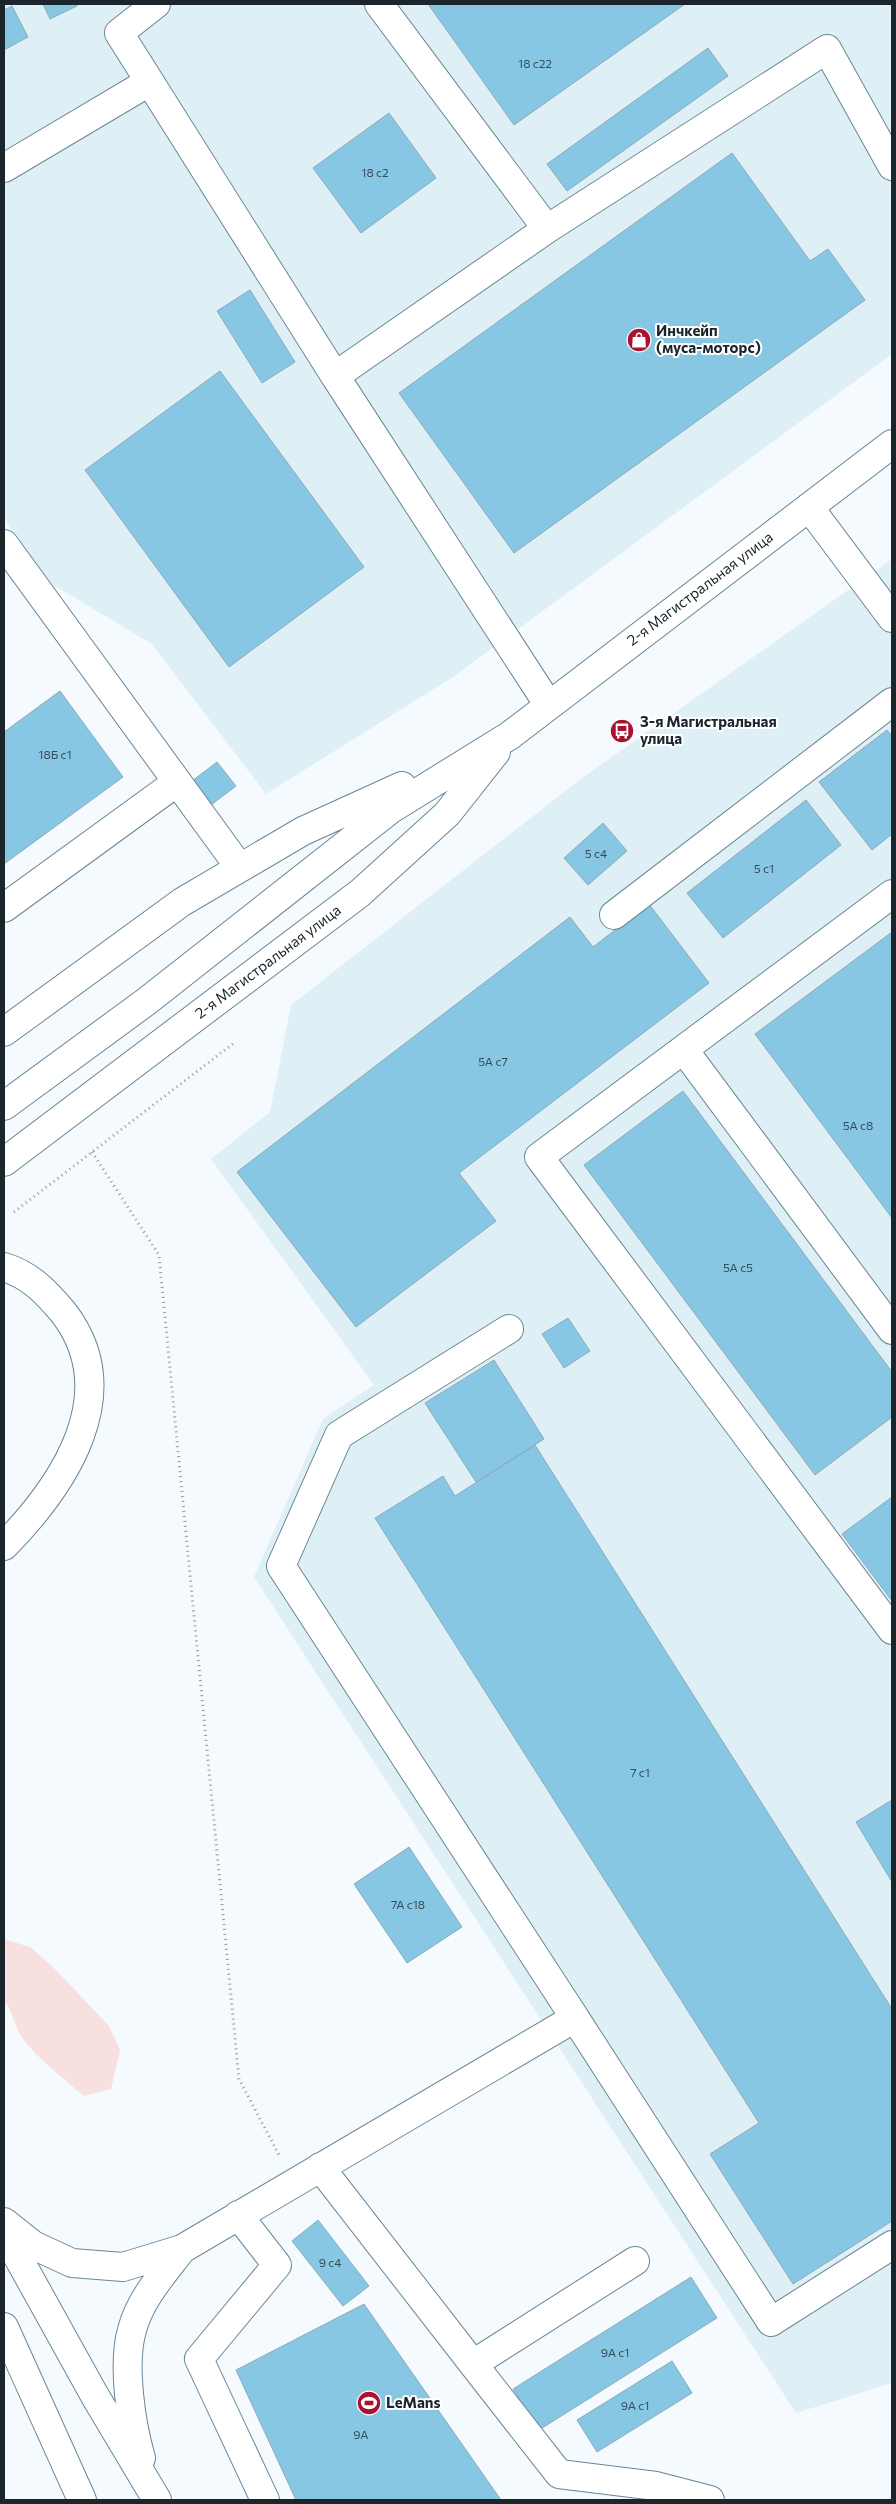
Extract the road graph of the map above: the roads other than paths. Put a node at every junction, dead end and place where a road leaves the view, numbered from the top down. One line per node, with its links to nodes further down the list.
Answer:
1 (156, 4): 3 (street)
2 (379, 4): 6 (street)
3 (149, 82): 5 (street); 7 (street)
4 (892, 166): 6 (street)
5 (4, 168)
6 (547, 229): 7 (street)
7 (335, 376): 13 (street)
8 (892, 444): 9 (street, 2-я Магистральная улица)
9 (809, 507): 11 (street); 13 (street, 2-я Магистральная улица)
10 (4, 544): 15 (street)
11 (892, 618)
12 (892, 702): 19 (street)
13 (548, 704): 14 (street, 2-я Магистральная улица)
14 (504, 739): 16 (street); 22 (street, 2-я Магистральная улица); 23 (street, 2-я Магистральная улица)
15 (177, 782): 16 (street); 18 (street)
16 (240, 868): 20 (street)
17 (892, 894): 21 (street)
18 (4, 908)
19 (614, 915)
20 (4, 1032)
21 (684, 1050): 26 (street); 28 (street)
22 (4, 1106)
23 (4, 1162)
24 (4, 1267): 27 (street)
25 (509, 1328): 29 (street)
26 (892, 1330)
27 (4, 1546)
28 (892, 1630)
29 (575, 2018): 30 (street); 34 (street)
30 (320, 2167): 31 (street); 38 (street)
31 (238, 2216): 35 (street); 41 (street)
32 (4, 2222): 35 (street)
33 (4, 2232): 39 (street)
34 (892, 2245)
35 (182, 2249): 39 (street)
36 (635, 2261): 38 (street)
37 (4, 2326): 40 (street)
38 (473, 2364): 42 (street)
39 (154, 2495)
40 (82, 2500)
41 (265, 2500)
42 (710, 2500)

